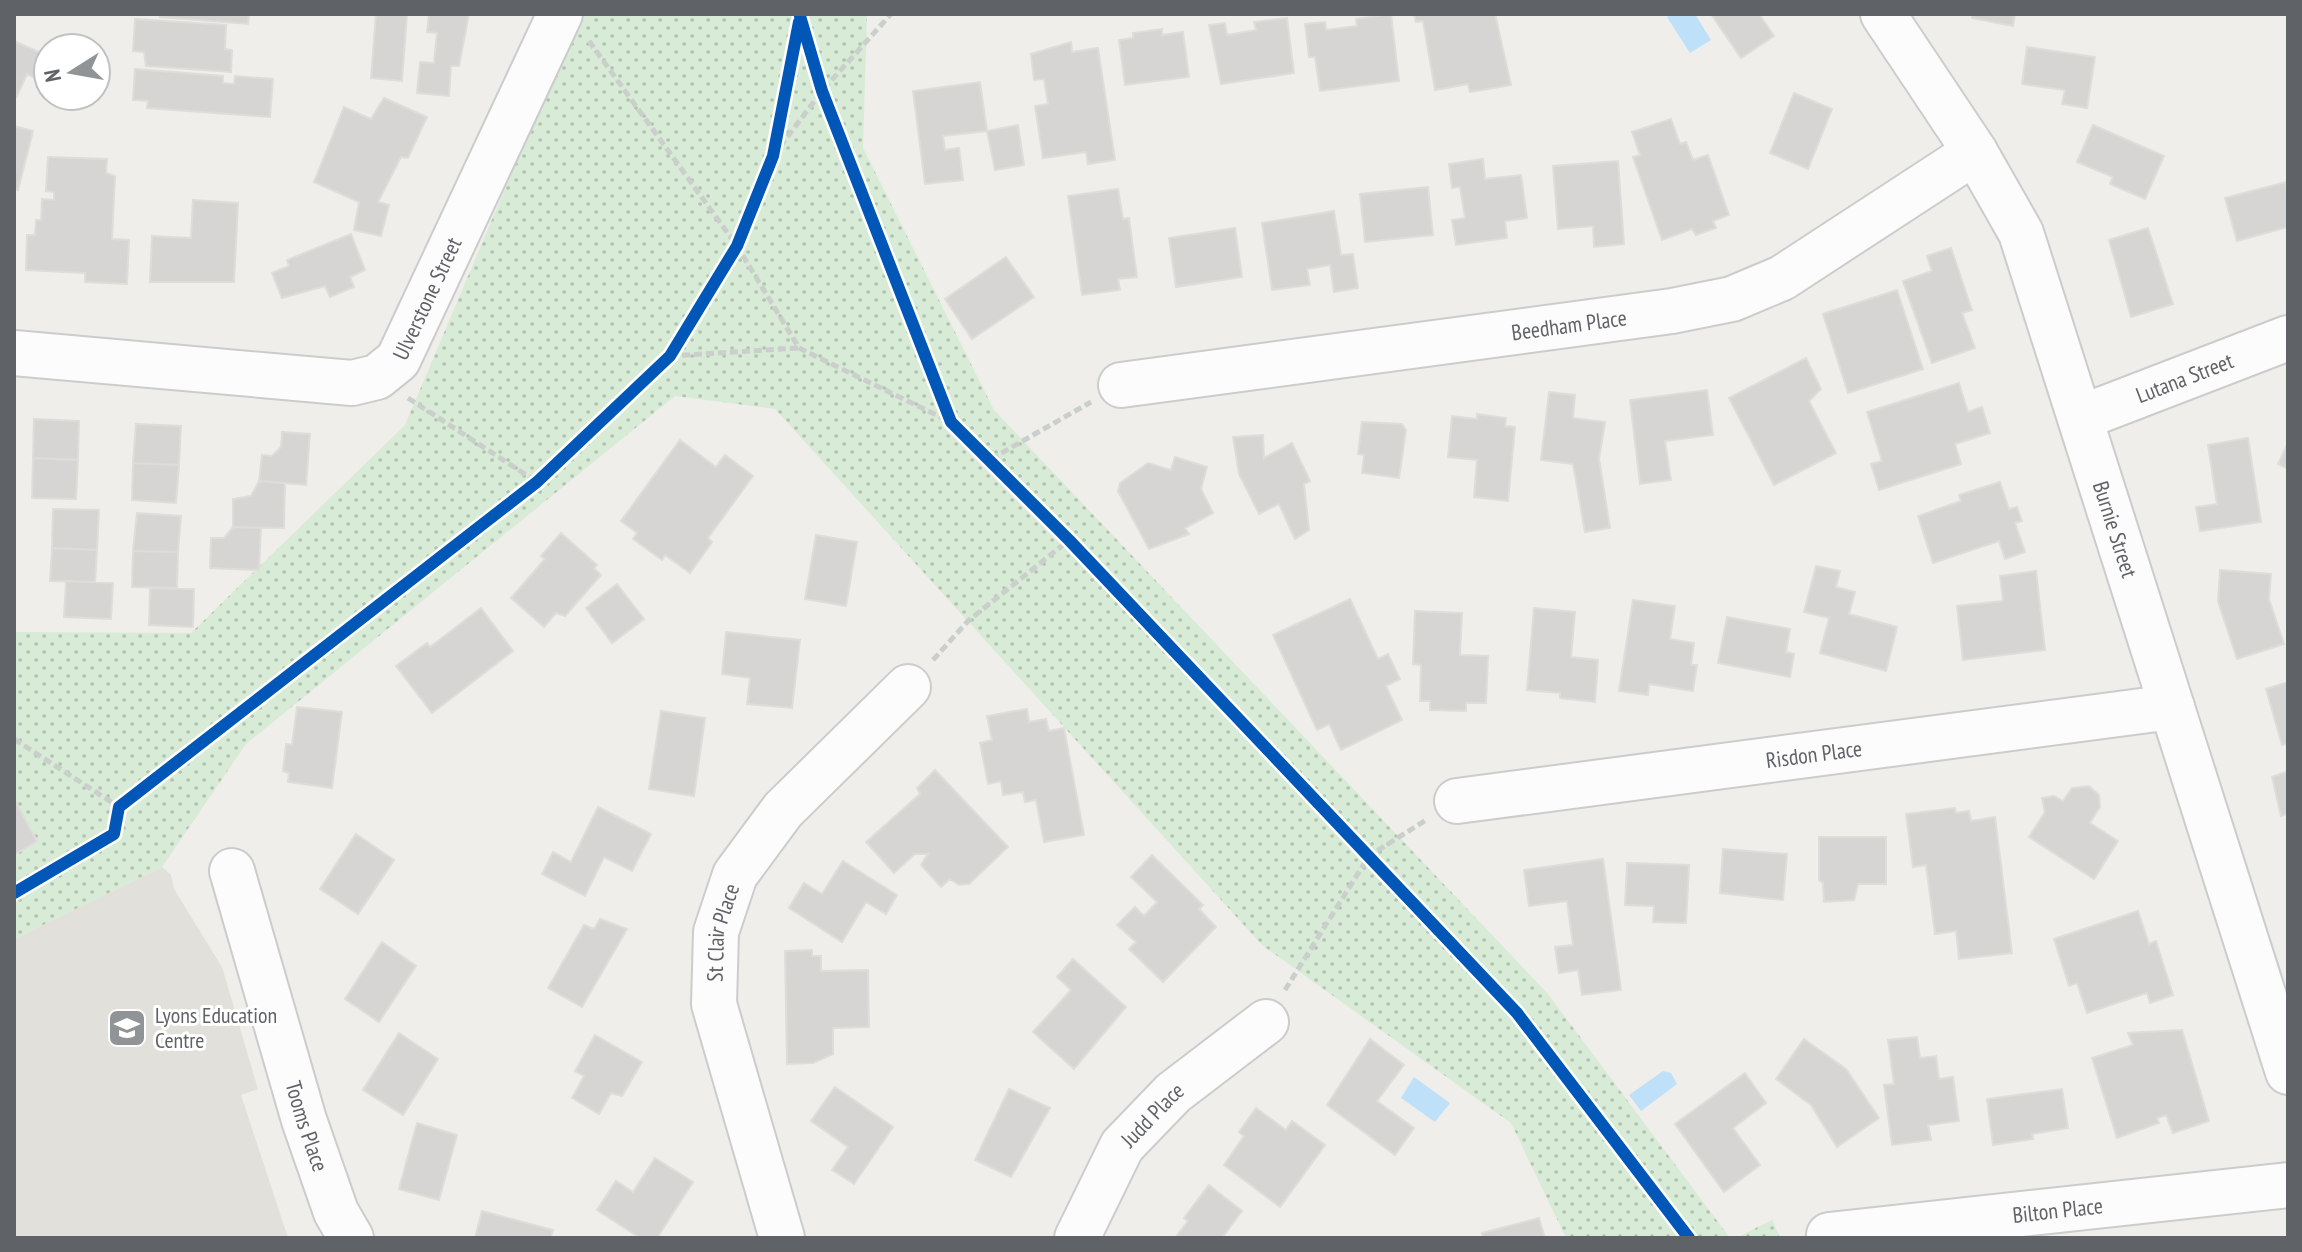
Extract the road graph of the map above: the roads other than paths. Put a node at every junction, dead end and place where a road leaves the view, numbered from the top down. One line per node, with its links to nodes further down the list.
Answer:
1 (1883, 14): 3 (street, Burnie Street)
2 (560, 17): 5 (street, Ulverstone Street)
3 (1975, 152): 6 (street, Beedham Place); 7 (street, Burnie Street)
4 (2288, 338): 7 (street, Lutana Street)
5 (14, 353)
6 (1121, 385)
7 (2080, 418): 9 (street, Burnie Street)
8 (908, 687): 17 (street, St Clair Place)
9 (2172, 707): 10 (street, Risdon Place); 13 (street, Burnie Street)
10 (1457, 801)
11 (232, 871): 16 (street, Tooms Place)
12 (1266, 1022): 18 (street, Judd Place)
13 (2288, 1072)
14 (2288, 1185): 15 (street, Bilton Place)
15 (1829, 1235)
16 (351, 1238)
17 (782, 1238)
18 (1077, 1238)

